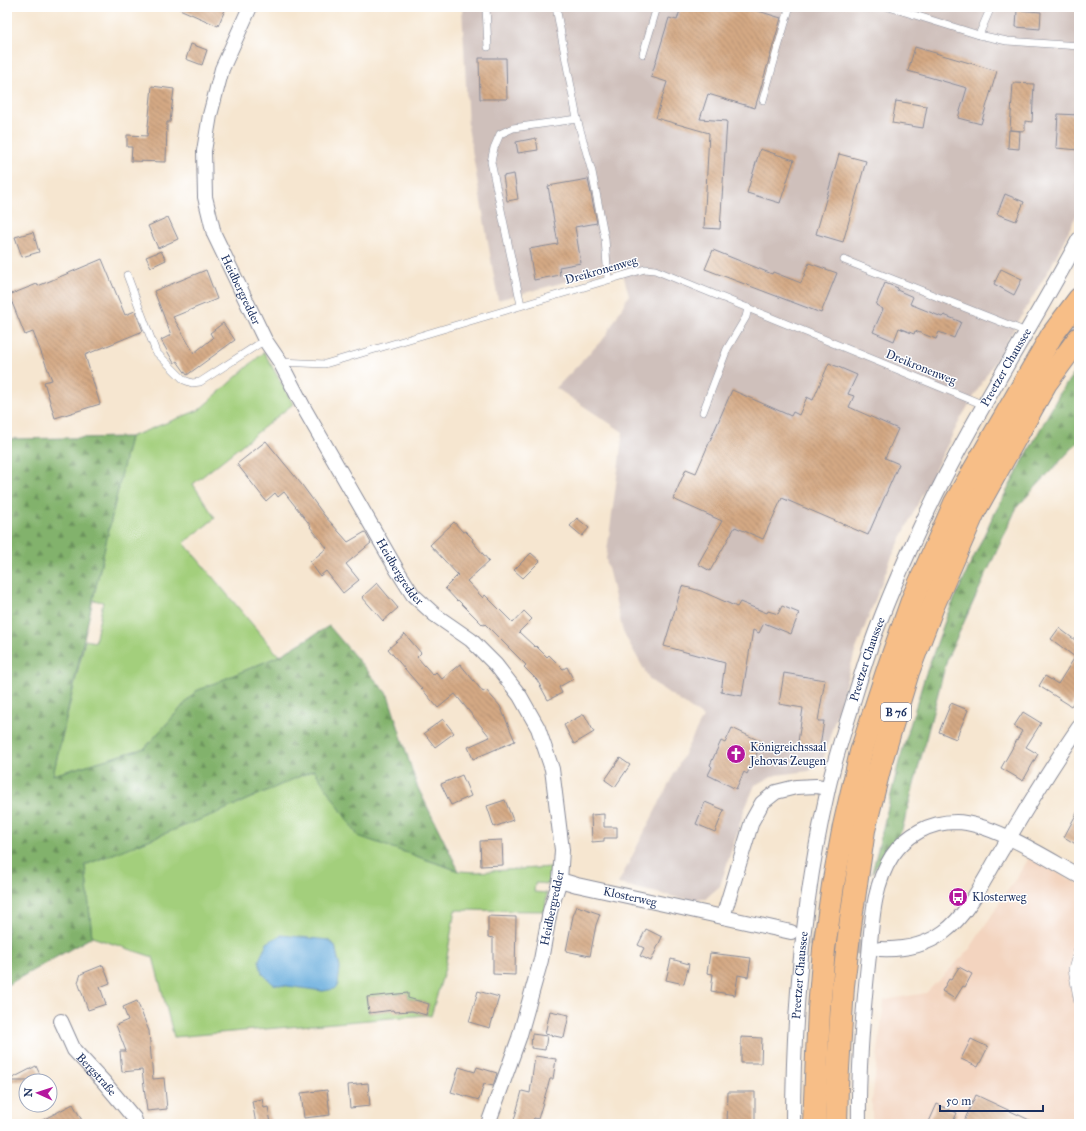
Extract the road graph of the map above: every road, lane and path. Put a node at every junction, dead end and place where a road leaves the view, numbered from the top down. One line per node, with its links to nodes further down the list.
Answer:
1 (250, 7): 23 (street, Heidbergredder)
2 (486, 7): 10 (lane)
3 (556, 7): 13 (lane)
4 (657, 7): 11 (lane)
5 (782, 7): 12 (lane)
6 (889, 7): 8 (lane)
7 (991, 7): 8 (lane)
8 (980, 35): 9 (lane)
9 (1079, 46)
10 (488, 47)
11 (643, 54)
12 (763, 100)
13 (576, 119): 17 (lane); 19 (lane)
14 (1079, 239): 21 (street, Preetzer Chaussee)
15 (844, 260): 21 (lane)
16 (127, 275): 23 (lane)
17 (608, 279): 19 (lane, Dreikronenweg); 20 (lane, Dreikronenweg)
18 (1079, 299): 41 (highway, Preetzer Chaussee / B 76)
19 (522, 305): 24 (lane, Dreikronenweg)
20 (748, 308): 25 (lane, Dreikronenweg); 26 (lane)
21 (1026, 333): 25 (street, Preetzer Chaussee)
22 (1079, 338): 42 (highway, B 76)
23 (265, 340): 24 (street, Heidbergredder)
24 (280, 362): 31 (street, Heidbergredder)
25 (984, 405): 28 (street, Preetzer Chaussee)
26 (703, 412)
27 (1079, 727): 29 (street)
28 (828, 788): 32 (street); 40 (street, Preetzer Chaussee)
29 (1009, 837): 30 (street); 35 (street); 43 (street)
30 (1079, 876)
31 (560, 880): 32 (street, Klosterweg); 39 (street, Heidbergredder)
32 (723, 917): 33 (street, Klosterweg)
33 (791, 932)
34 (1079, 945): 36 (lane)
35 (880, 949)
36 (1079, 1010)
37 (61, 1021): 38 (street, Bergstraße)
38 (136, 1124)
39 (488, 1124)
40 (793, 1124)
41 (814, 1124)
42 (836, 1124)
43 (859, 1124)

